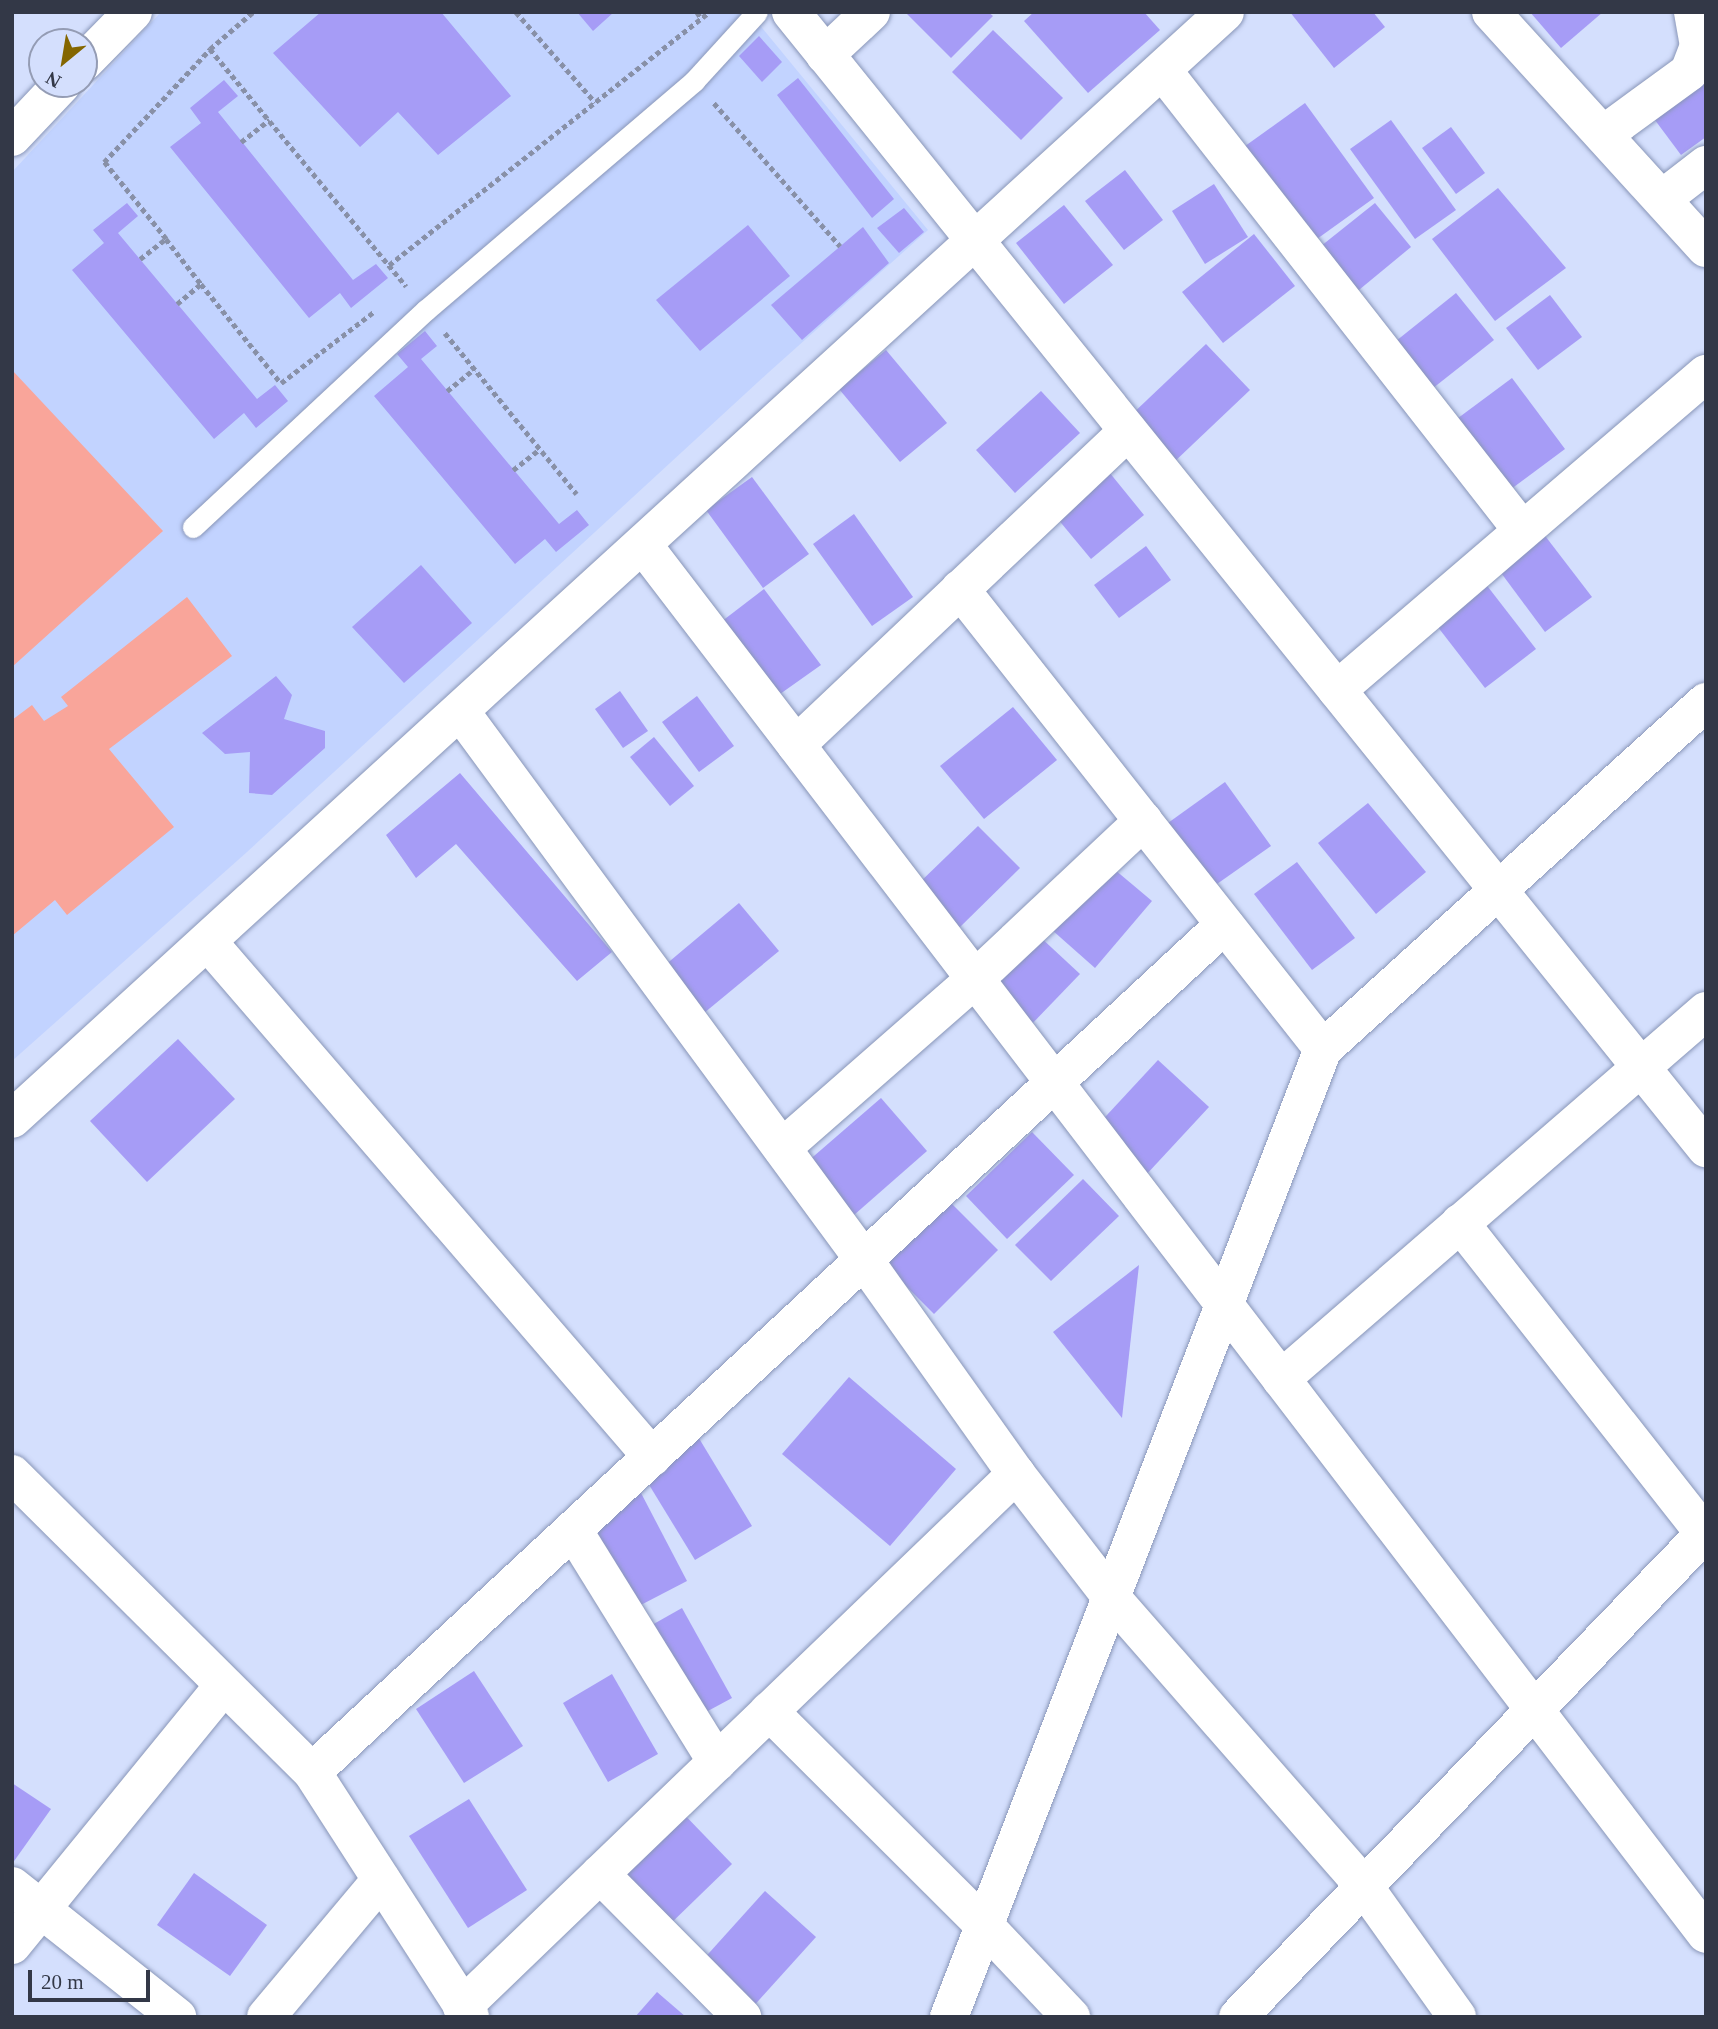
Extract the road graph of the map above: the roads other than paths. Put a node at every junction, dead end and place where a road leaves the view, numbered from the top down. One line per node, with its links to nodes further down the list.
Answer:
1 (134, 12): 8 (street)
2 (757, 12): 20 (lane)
3 (791, 12): 9 (street)
4 (871, 12): 9 (street)
5 (1225, 12): 10 (street)
6 (1491, 12): 13 (street)
7 (1693, 12): 13 (street)
8 (98, 48)
9 (825, 55): 16 (street)
10 (1163, 71): 16 (street); 21 (street)
11 (43, 98): 12 (street)
12 (19, 116)
13 (1604, 134): 15 (street)
14 (1706, 165): 15 (street)
15 (1662, 199): 17 (street)
16 (975, 242): 19 (street); 22 (street)
17 (1706, 248)
18 (1706, 374): 21 (street)
19 (1128, 430): 23 (street); 24 (street)
20 (193, 527)
21 (1522, 530): 24 (street)
22 (643, 545): 26 (street); 27 (street)
23 (960, 589): 27 (street); 28 (street)
24 (1336, 690): 29 (street)
25 (1706, 702): 29 (street)
26 (460, 711): 31 (street); 38 (street)
27 (796, 745): 32 (street)
28 (1143, 821): 30 (street); 32 (street)
29 (1499, 891): 34 (street); 35 (street)
30 (1224, 925): 34 (street); 36 (street)
31 (208, 942): 37 (street); 44 (street)
32 (975, 979): 36 (street); 38 (street)
33 (1706, 1011): 35 (street)
34 (1323, 1049): 42 (street)
35 (1641, 1067): 39 (street); 40 (street)
36 (1054, 1083): 41 (street); 42 (street)
37 (12, 1119)
38 (782, 1148): 41 (street)
39 (1706, 1148)
40 (1460, 1223): 43 (street); 48 (street)
41 (864, 1260): 44 (street); 46 (street)
42 (1224, 1305): 43 (street); 49 (street)
43 (1281, 1379): 51 (street)
44 (652, 1457): 47 (street)
45 (12, 1474): 50 (street)
46 (1016, 1474): 49 (street); 52 (street)
47 (573, 1530): 53 (street); 54 (street)
48 (1705, 1534): 51 (street)
49 (1111, 1597): 57 (street); 60 (street)
50 (224, 1685): 54 (street); 59 (street)
51 (1533, 1708): 57 (street); 61 (street)
52 (769, 1711): 53 (street); 60 (street)
53 (717, 1762): 55 (street)
54 (312, 1772): 56 (street)
55 (600, 1874): 63 (street); 66 (street)
56 (381, 1880): 63 (street); 65 (street)
57 (1363, 1885): 69 (street); 70 (street)
58 (12, 1886): 59 (street)
59 (42, 1909): 62 (street); 64 (street)
60 (984, 1925): 67 (street); 68 (street)
61 (1706, 1934)
62 (12, 1945)
63 (466, 2012)
64 (177, 2017)
65 (266, 2017)
66 (742, 2017)
67 (949, 2017)
68 (1071, 2017)
69 (1238, 2017)
70 (1457, 2017)

